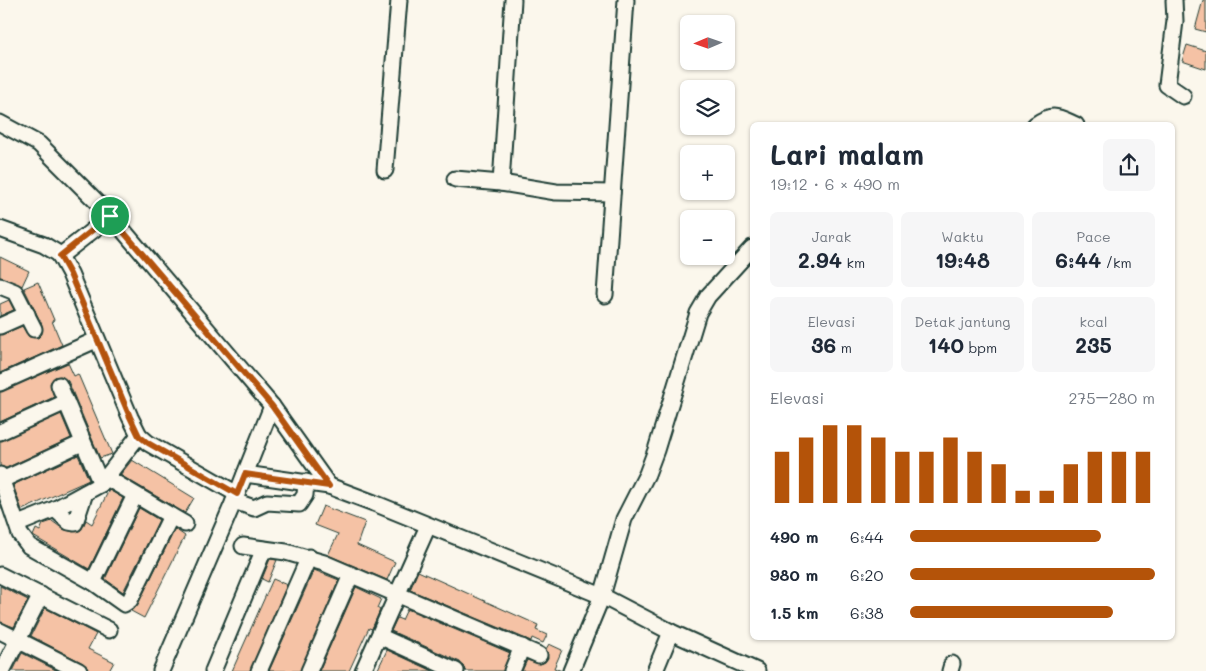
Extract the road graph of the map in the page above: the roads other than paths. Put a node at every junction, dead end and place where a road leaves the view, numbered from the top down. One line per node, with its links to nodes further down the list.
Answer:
1 (399, 0): 9 (street)
2 (513, 0): 11 (street)
3 (626, 0): 12 (street)
4 (1174, 0): 5 (street)
5 (1183, 96)
6 (0, 122): 13 (street)
7 (1040, 122): 8 (street)
8 (1069, 122)
9 (385, 170)
10 (455, 179): 11 (street)
11 (501, 183): 12 (street)
12 (612, 193): 18 (street)
13 (110, 216): 16 (street); 26 (street)
14 (0, 230): 16 (street)
15 (750, 250): 51 (street)
16 (60, 256): 22 (street)
17 (0, 286): 19 (street)
18 (604, 295)
19 (27, 314): 20 (street); 21 (street)
20 (0, 326)
21 (34, 329)
22 (96, 340): 23 (street); 28 (street)
23 (0, 383)
24 (59, 385): 25 (street)
25 (66, 402): 27 (street); 29 (street)
26 (272, 406): 30 (street); 34 (street)
27 (0, 432)
28 (139, 436): 32 (street); 37 (street)
29 (82, 443): 31 (street); 32 (street)
30 (245, 474): 33 (street); 37 (street)
31 (1, 477): 40 (street)
32 (104, 481): 35 (street); 36 (street)
33 (306, 482): 34 (street); 37 (street)
34 (329, 486): 42 (street)
35 (85, 493): 38 (street); 38 (street)
36 (135, 495): 39 (street); 48 (street)
37 (235, 498): 62 (street)
38 (55, 509): 40 (street)
39 (170, 516): 41 (street); 48 (street)
40 (18, 524): 48 (street)
41 (185, 524)
42 (428, 526): 49 (street); 51 (street)
43 (243, 546): 44 (street)
44 (264, 549): 45 (street); 63 (street)
45 (309, 557): 47 (street); 64 (street)
46 (0, 574): 50 (street)
47 (351, 575): 49 (street); 65 (street)
48 (94, 582)
49 (399, 593): 55 (street); 57 (street)
50 (41, 595): 52 (street); 56 (street)
51 (602, 596): 54 (street); 69 (street)
52 (109, 630)
53 (0, 631): 56 (street)
54 (672, 632): 59 (street); 70 (street)
55 (378, 636): 66 (street); 67 (street)
56 (18, 640): 60 (street); 61 (street)
57 (522, 647): 58 (street); 68 (street)
58 (539, 655)
59 (750, 670)
60 (2, 671)
61 (79, 671)
62 (161, 671)
63 (213, 671)
64 (259, 671)
65 (309, 671)
66 (363, 671)
67 (456, 671)
68 (512, 671)
69 (571, 671)
70 (655, 671)

